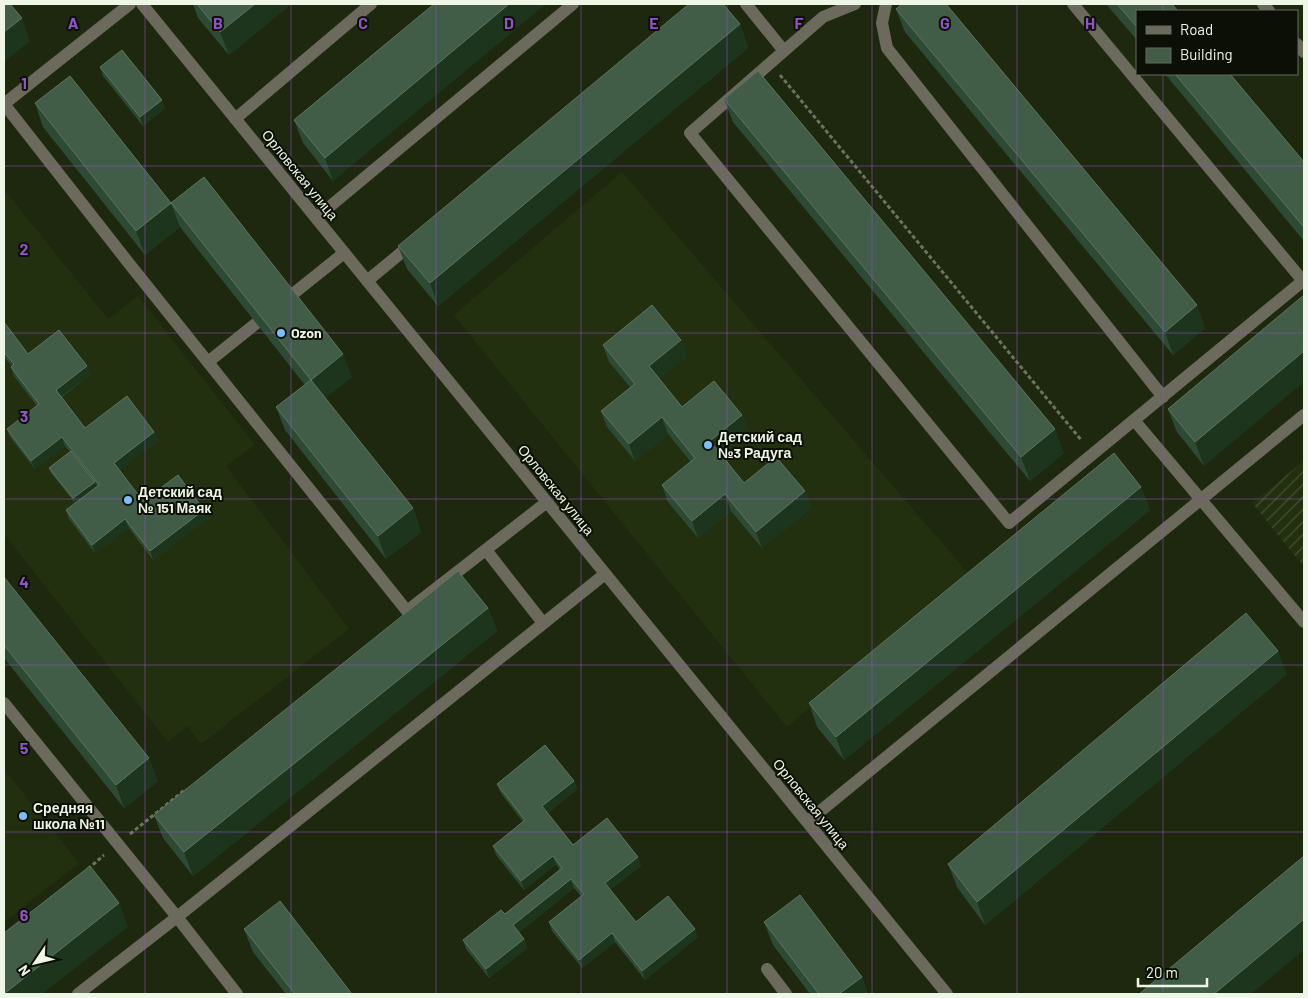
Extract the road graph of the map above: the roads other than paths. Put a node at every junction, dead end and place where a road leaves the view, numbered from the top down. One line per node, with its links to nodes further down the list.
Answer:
1 (130, 4): 10 (street)
2 (142, 4): 11 (street, Орловская улица)
3 (371, 4): 11 (street)
4 (573, 4): 12 (street)
5 (746, 4): 9 (street)
6 (856, 4): 9 (street)
7 (886, 4): 18 (street)
8 (1073, 4): 16 (street)
9 (784, 51): 20 (street)
10 (4, 104): 17 (street)
11 (235, 119): 12 (street, Орловская улица)
12 (316, 218): 14 (street, Орловская улица)
13 (421, 236): 15 (street)
14 (344, 253): 15 (street, Орловская улица); 17 (street)
15 (367, 281): 22 (street, Орловская улица)
16 (1304, 281): 18 (street)
17 (208, 362): 23 (street)
18 (1163, 397): 20 (street)
19 (1304, 415): 21 (street)
20 (1134, 420): 21 (street)
21 (1201, 500): 25 (street); 28 (street)
22 (547, 502): 23 (street); 24 (street, Орловская улица)
23 (486, 550): 26 (street)
24 (605, 574): 26 (street); 28 (street, Орловская улица)
25 (1304, 622)
26 (543, 623): 29 (street)
27 (4, 704): 29 (street)
28 (807, 822): 34 (street, Орловская улица)
29 (177, 918): 31 (street); 32 (street)
30 (767, 969): 33 (street)
31 (78, 994)
32 (237, 994)
33 (786, 994)
34 (947, 994)

